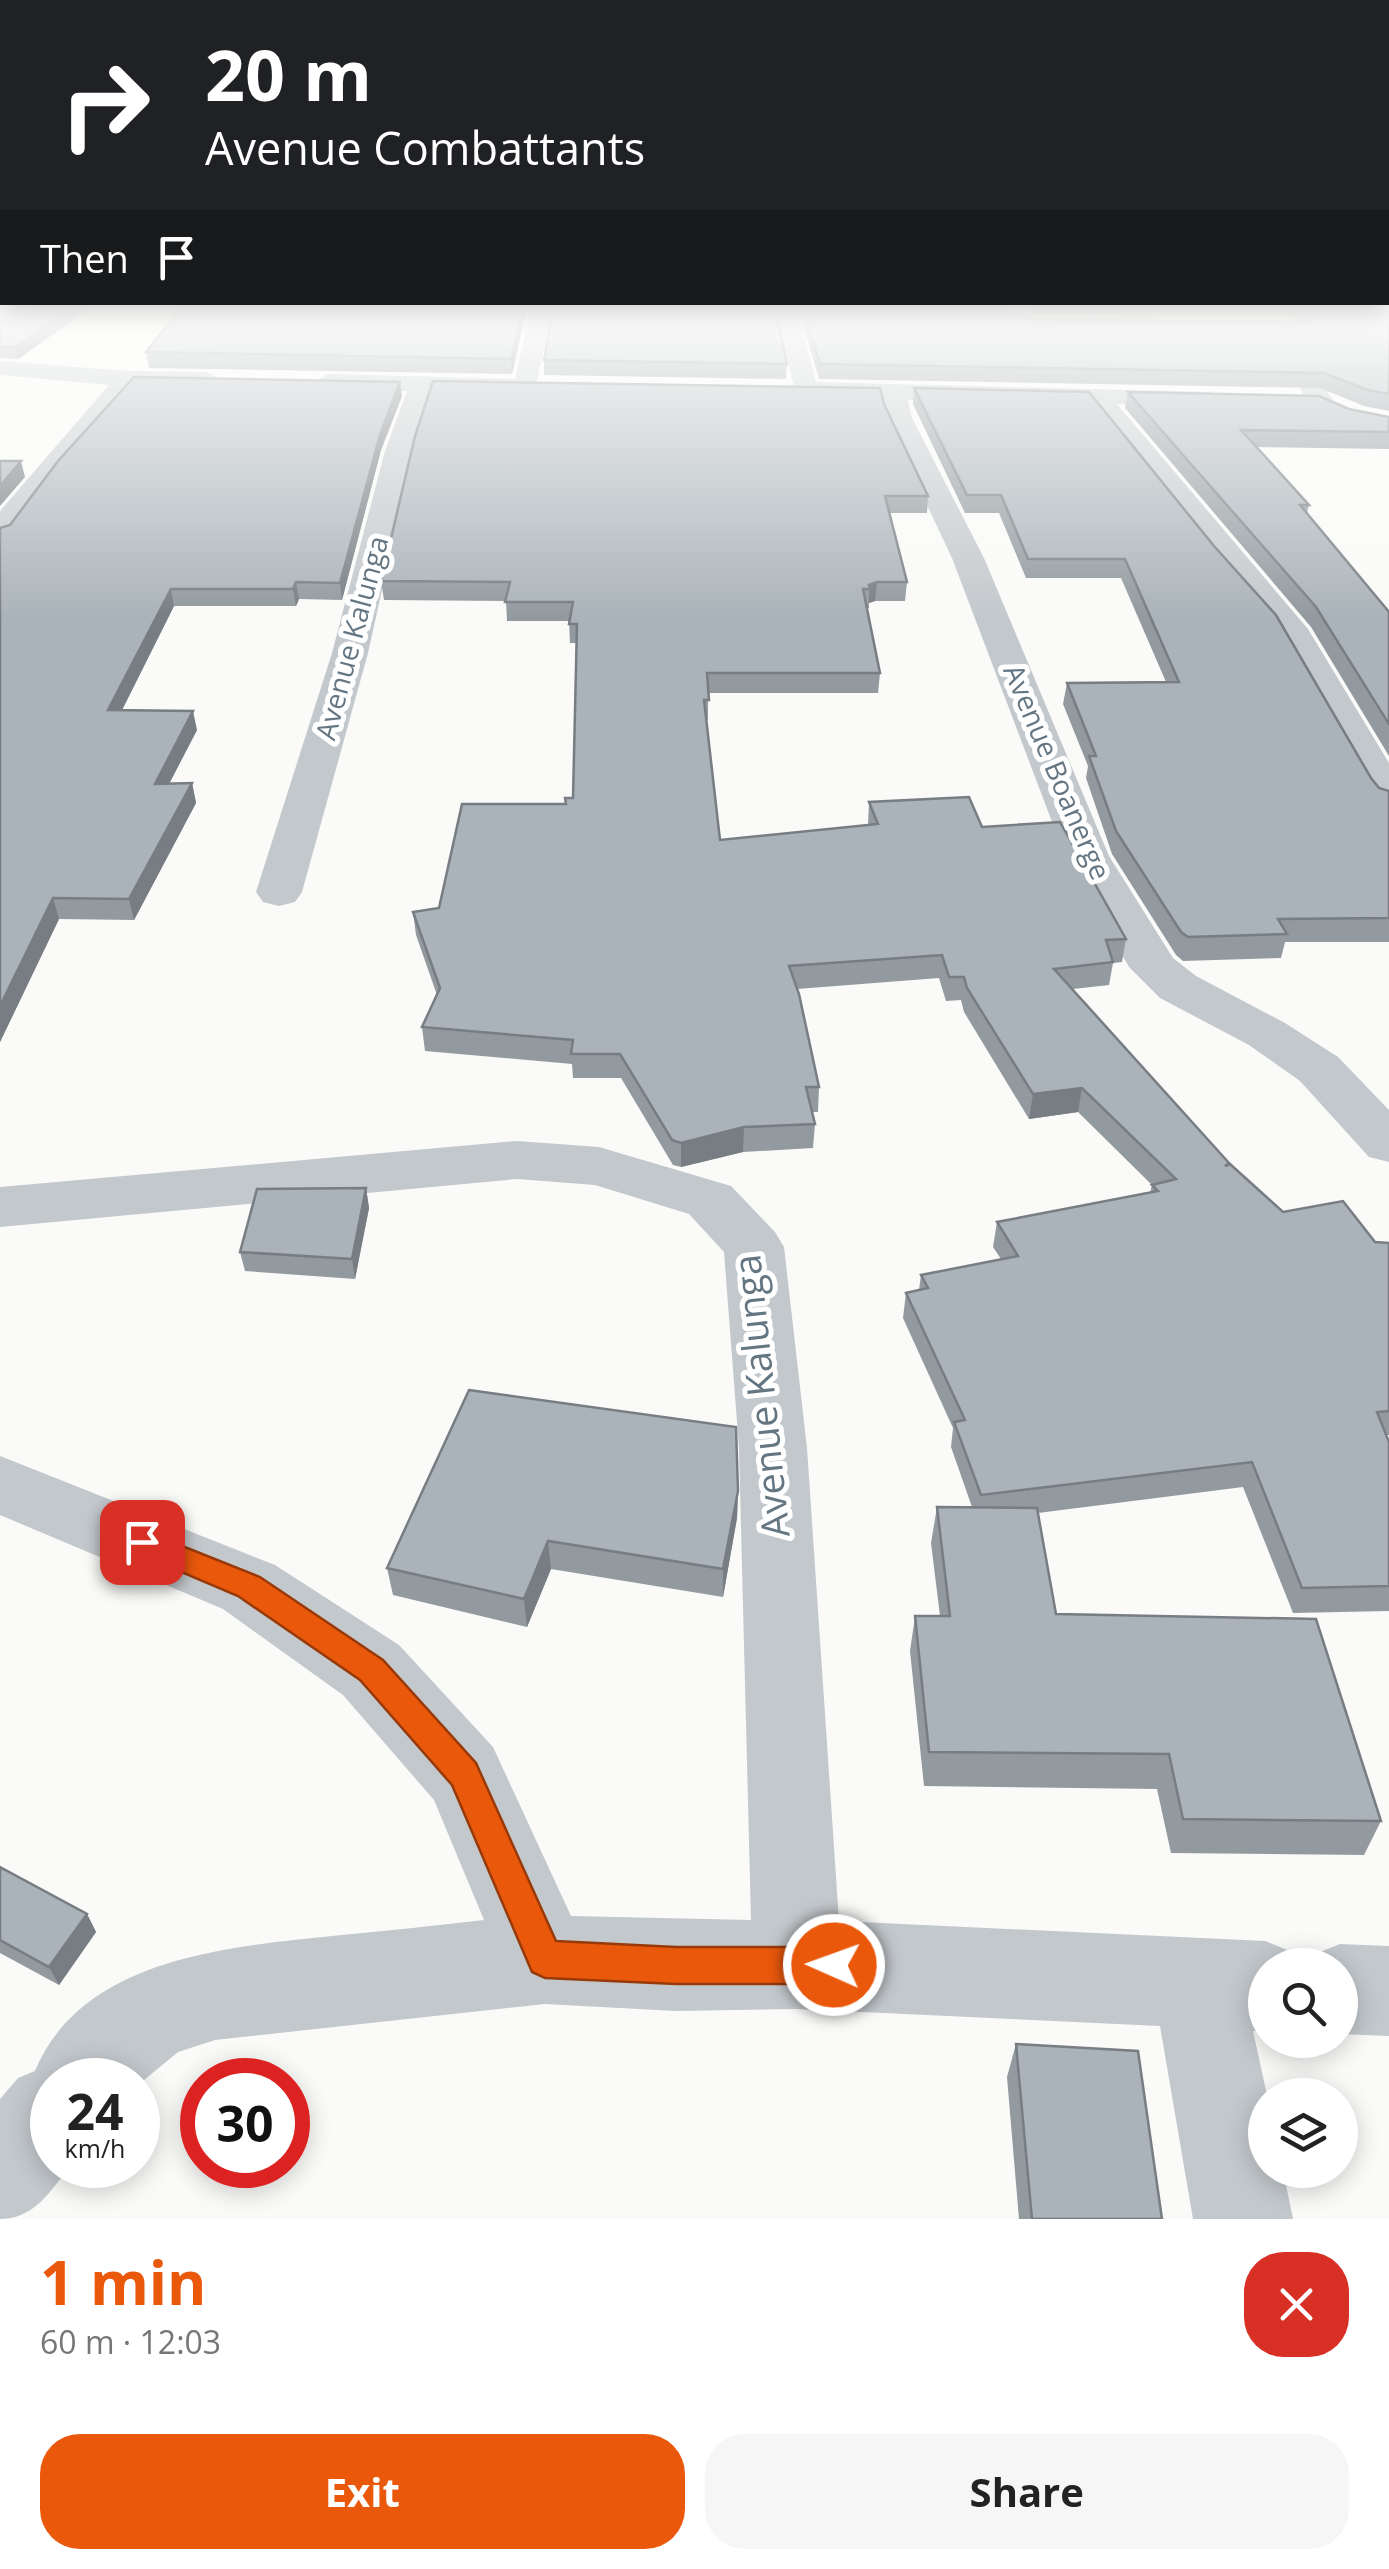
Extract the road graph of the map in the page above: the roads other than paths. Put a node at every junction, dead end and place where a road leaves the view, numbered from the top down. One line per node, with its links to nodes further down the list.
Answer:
1 (99, 412): 5 (street)
2 (413, 412): 7 (street, Avenue Kalunga)
3 (898, 412): 8 (street, Avenue Boanerge)
4 (1109, 412): 6 (street)
5 (0, 532)
6 (1389, 798)
7 (279, 892)
8 (1389, 1144)
9 (0, 1207): 12 (street, Avenue Kalunga)
10 (0, 1484): 11 (street)
11 (545, 1959): 12 (street); 16 (street)
12 (798, 1964): 13 (street)
13 (1232, 1984): 19 (street)
14 (1358, 1990): 15 (street)
15 (1389, 1991)
16 (96, 2058)
17 (30, 2139): 18 (street)
18 (0, 2176)
19 (1243, 2219)

